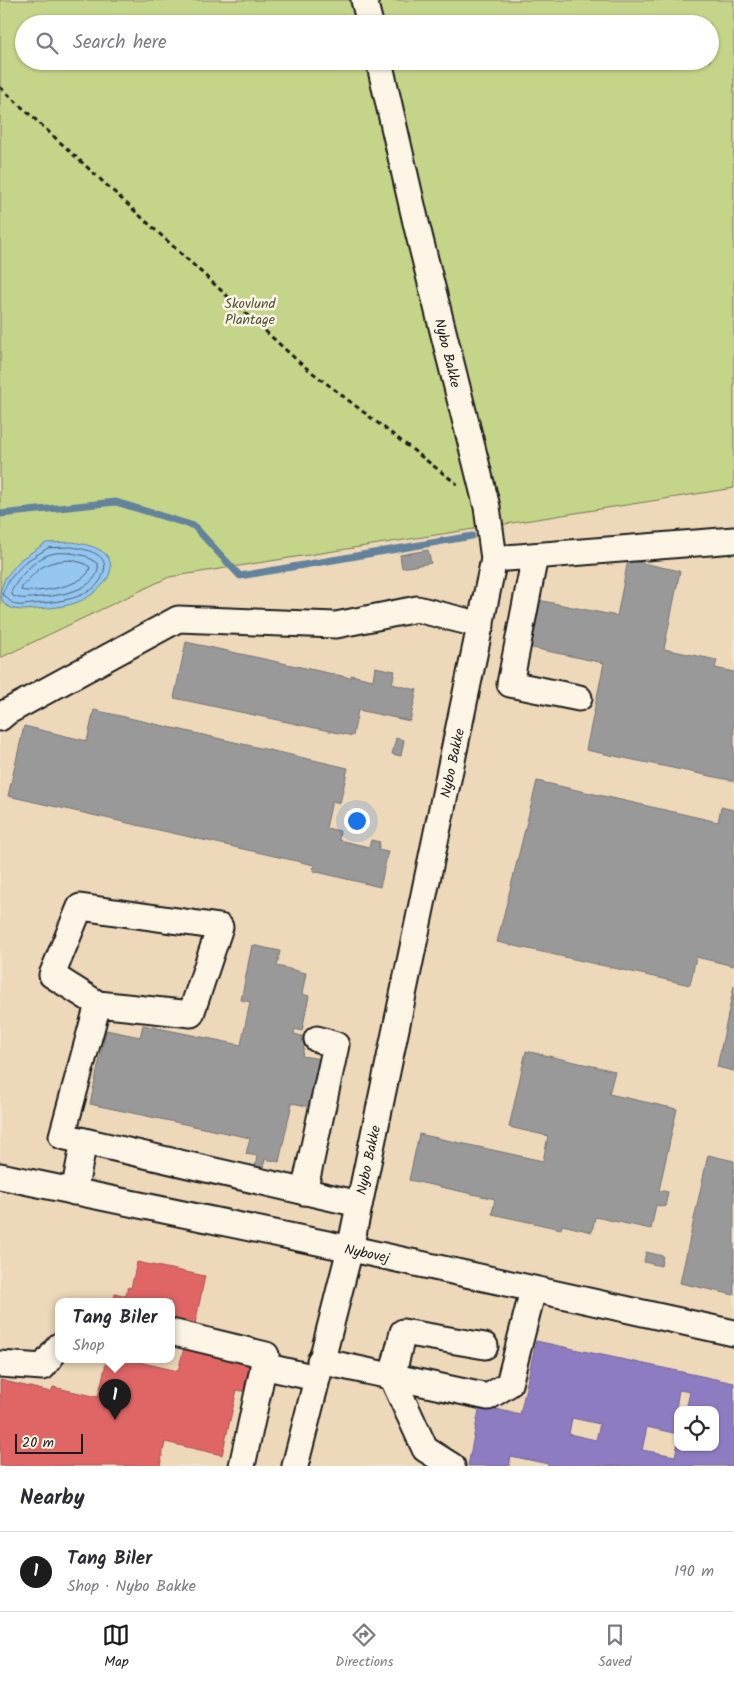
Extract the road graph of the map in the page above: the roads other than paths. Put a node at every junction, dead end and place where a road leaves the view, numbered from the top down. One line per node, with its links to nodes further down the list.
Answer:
1 (364, 0): 2 (street)
2 (368, 15)
3 (380, 70): 6 (street, Nybo Bakke)
4 (734, 540): 5 (street)
5 (535, 556): 6 (street); 8 (street)
6 (494, 560): 7 (street, Nybo Bakke)
7 (481, 625): 9 (street); 16 (street, Nybo Bakke)
8 (579, 698)
9 (0, 718)
10 (98, 1004): 10 (street); 12 (street)
11 (318, 1040): 15 (street)
12 (84, 1141): 14 (street); 15 (street)
13 (0, 1176): 14 (street, Nybovej)
14 (74, 1192): 17 (street, Nybovej)
15 (304, 1192): 16 (street)
16 (359, 1204): 17 (street, Nybo Bakke)
17 (350, 1249): 18 (street, Nybovej); 25 (street, Nybo Bakke)
18 (533, 1290): 20 (street, Nybovej); 26 (street)
19 (175, 1333): 24 (street)
20 (734, 1333)
21 (485, 1346): 26 (street)
22 (55, 1351): 23 (street)
23 (0, 1364)
24 (263, 1366): 25 (street); 27 (street)
25 (318, 1370): 26 (street); 28 (street, Nybo Bakke)
26 (392, 1377): 29 (street)
27 (242, 1466)
28 (295, 1466)
29 (452, 1466)

